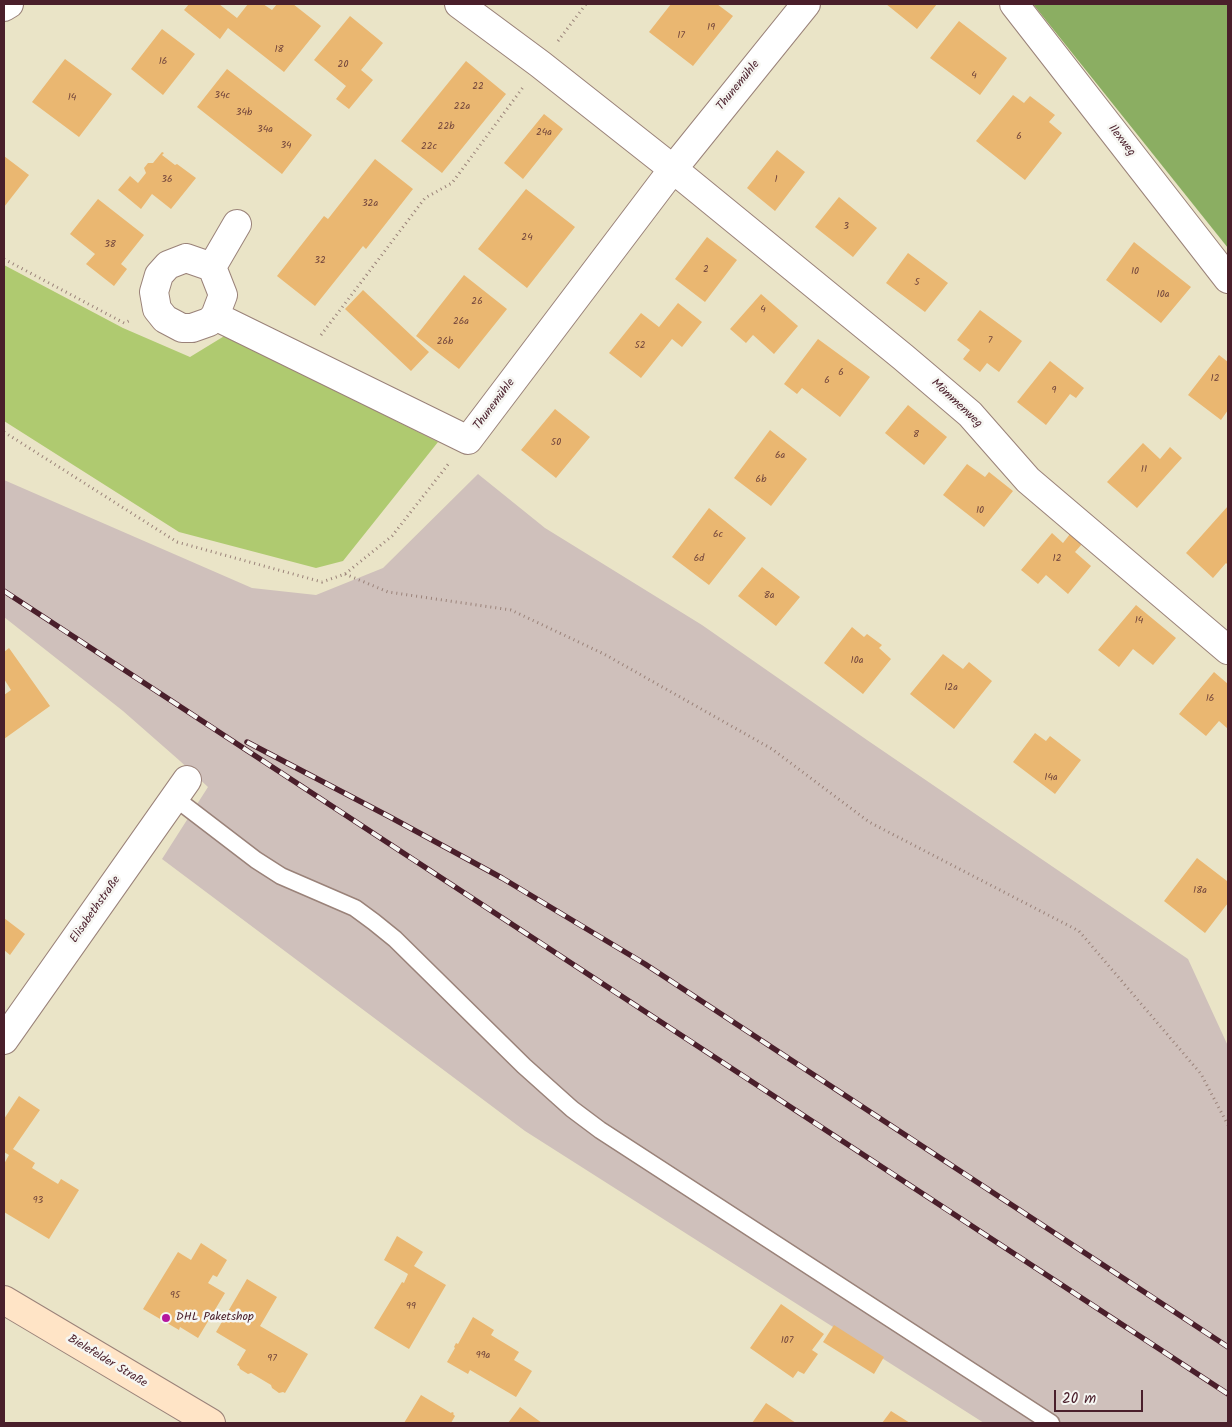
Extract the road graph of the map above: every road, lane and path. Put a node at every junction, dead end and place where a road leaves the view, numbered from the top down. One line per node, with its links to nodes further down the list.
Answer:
1 (9, 4): 6 (street)
2 (459, 4): 7 (street)
3 (586, 4): 7 (path)
4 (806, 4): 8 (street, Thunemühle)
5 (1014, 4): 12 (street, Ilexweg)
6 (4, 7)
7 (540, 64): 8 (street); 15 (path)
8 (673, 168): 17 (street, Thunemühle); 19 (street, Mömmenweg)
9 (237, 224): 11 (street)
10 (4, 258): 13 (path)
11 (212, 267): 13 (street); 14 (street)
12 (1228, 279)
13 (157, 310): 14 (street)
14 (215, 316): 15 (street, Thunemühle)
15 (302, 359): 17 (street, Thunemühle)
16 (4, 432): 18 (path)
17 (468, 440): 18 (path)
18 (345, 574): 22 (path)
19 (1228, 650)
20 (181, 789): 21 (street, Elisabethstraße); 25 (lane)
21 (4, 1040)
22 (1228, 1124)
23 (4, 1300): 24 (main road, Bielefelder Straße)
24 (211, 1423)
25 (1051, 1423)

